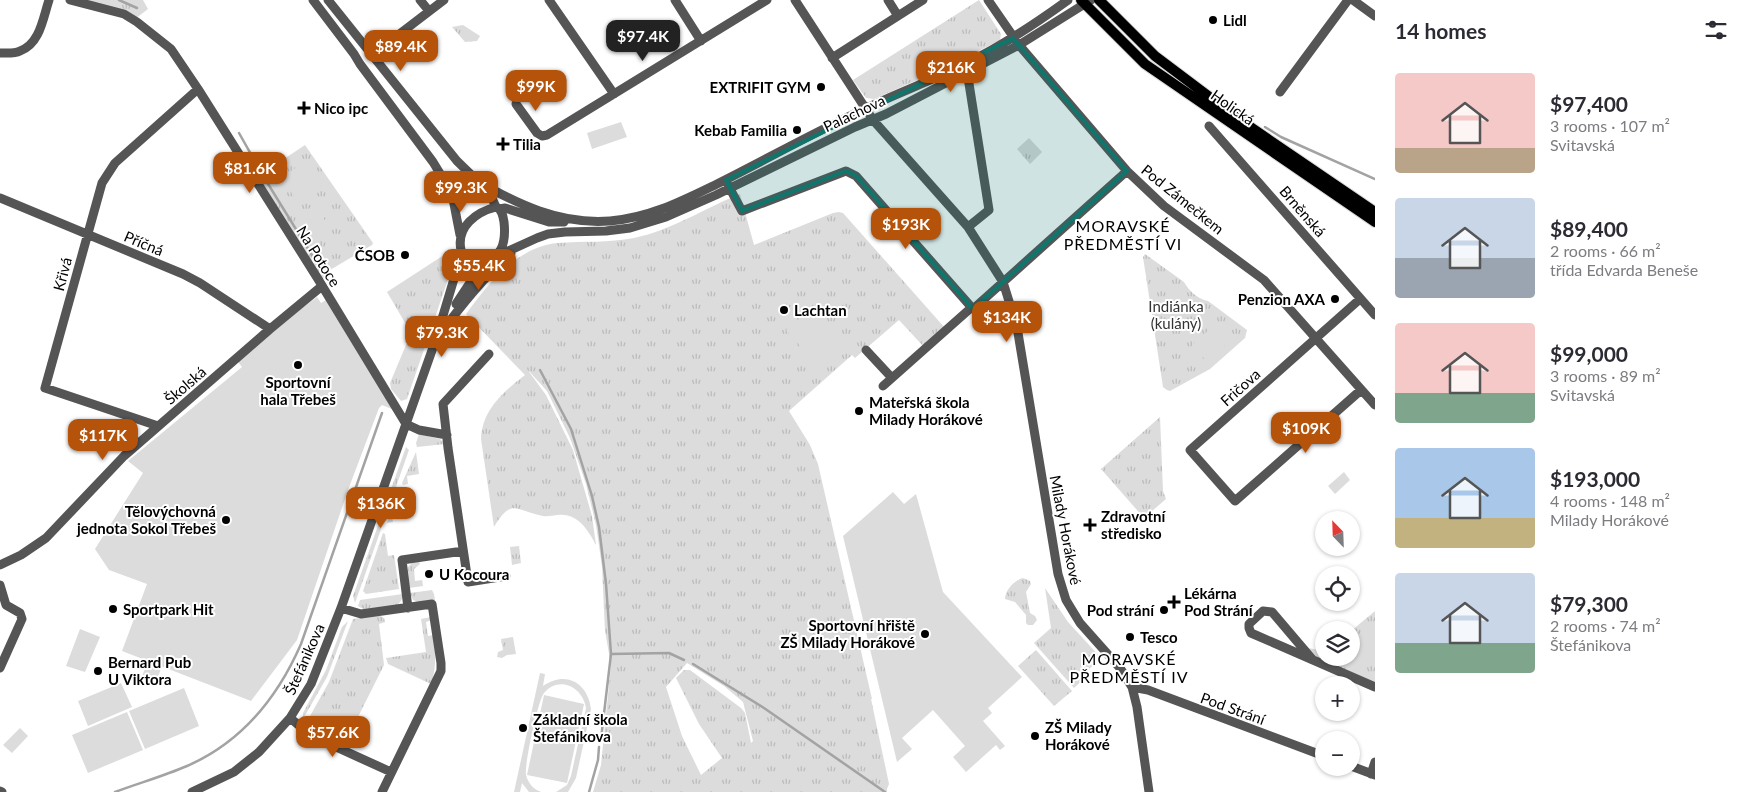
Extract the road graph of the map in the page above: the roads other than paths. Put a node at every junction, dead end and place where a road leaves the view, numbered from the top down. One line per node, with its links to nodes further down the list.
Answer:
1 (50, 0): 24 (street)
2 (70, 0): 28 (street, Na Potoce)
3 (313, 0): 45 (street)
4 (328, 0): 25 (street)
5 (420, 0): 19 (street)
6 (444, 0): 19 (street)
7 (549, 0): 30 (street)
8 (674, 0): 22 (street)
9 (767, 0): 22 (street)
10 (795, 0): 26 (street, Milady Horákové)
11 (888, 0): 20 (street)
12 (923, 0): 20 (street)
13 (988, 0): 23 (street, Pod Zámečkem)
14 (1068, 0): 23 (street, Palachova)
15 (1100, 0): 40 (main road, Holická)
16 (1348, 0): 29 (street)
17 (1353, 0): 21 (street)
18 (1085, 1): 23 (street, Palachova); 42 (main road, Holická)
19 (429, 11): 25 (street)
20 (898, 16): 26 (street)
21 (1375, 16)
22 (701, 41): 30 (street)
23 (1016, 42): 27 (street, Palachova); 32 (street, Palachova); 35 (street, Pod Zámečkem)
24 (0, 53)
25 (372, 54): 36 (street)
26 (832, 58): 32 (street, Milady Horákové)
27 (968, 71): 33 (street, Palachova); 43 (street)
28 (198, 89): 44 (street, Křivá); 51 (street, Na Potoce)
29 (1280, 92)
30 (614, 94): 31 (street)
31 (516, 104)
32 (865, 109): 33 (street, Milady Horákové); 37 (street, Palachova)
33 (873, 120): 37 (street, Palachova); 43 (street, Milady Horákové)
34 (1209, 126): 52 (street, Brněnská)
35 (1127, 171): 50 (street); 56 (street, Pod Zámečkem)
36 (475, 180): 39 (street); 41 (street, Palachova)
37 (728, 184): 41 (street, Palachova); 46 (street, Palachova); 53 (street)
38 (0, 198): 44 (street, Příčná)
39 (498, 208): 41 (street); 45 (street); 48 (street)
40 (1375, 212)
41 (582, 222)
42 (1375, 222)
43 (968, 227): 50 (street, Milady Horákové)
44 (88, 234): 55 (street, Příčná); 65 (street, Křivá)
45 (461, 240): 47 (street)
46 (521, 245): 48 (street, Palachova); 57 (street)
47 (462, 252): 49 (street); 57 (street, Štefánikova)
48 (493, 258): 49 (street)
49 (482, 266): 57 (street, Štefánikova)
50 (1003, 282): 53 (street); 76 (street, Milady Horákové)
51 (322, 286): 55 (street, Školská); 64 (street, Na Potoce)
52 (1360, 299): 54 (street, Brněnská); 56 (street, Fričova)
53 (972, 307): 60 (street)
54 (1375, 315)
55 (270, 329): 65 (street, Školská)
56 (1316, 338): 62 (street, Pod Zámečkem); 62 (street, Fričova)
57 (436, 339): 64 (street, Štefánikova)
58 (866, 350): 60 (street)
59 (489, 354): 66 (street)
60 (892, 378): 61 (street)
61 (883, 386)
62 (1361, 390): 63 (street, Pod Zámečkem)
63 (1375, 405)
64 (406, 424): 66 (street); 71 (street, Štefánikova)
65 (158, 426): 68 (street, Školská)
66 (446, 435): 67 (street)
67 (463, 551): 69 (street); 72 (street)
68 (0, 565)
69 (506, 576)
70 (0, 585): 74 (street)
71 (341, 608): 72 (street); 77 (street, Štefánikova)
72 (408, 608): 81 (street)
73 (1312, 659): 73 (street); 75 (street)
74 (0, 668)
75 (1375, 686)
76 (1132, 687): 78 (street, Pod Strání); 85 (street, Milady Horákové)
77 (290, 718): 81 (street, Štefánikova); 83 (street, Štefánikova)
78 (1315, 753)
79 (1375, 762): 82 (street)
80 (1360, 770): 82 (street)
81 (392, 772): 84 (street)
82 (1373, 775)
83 (192, 792)
84 (382, 792)
85 (1149, 792)

